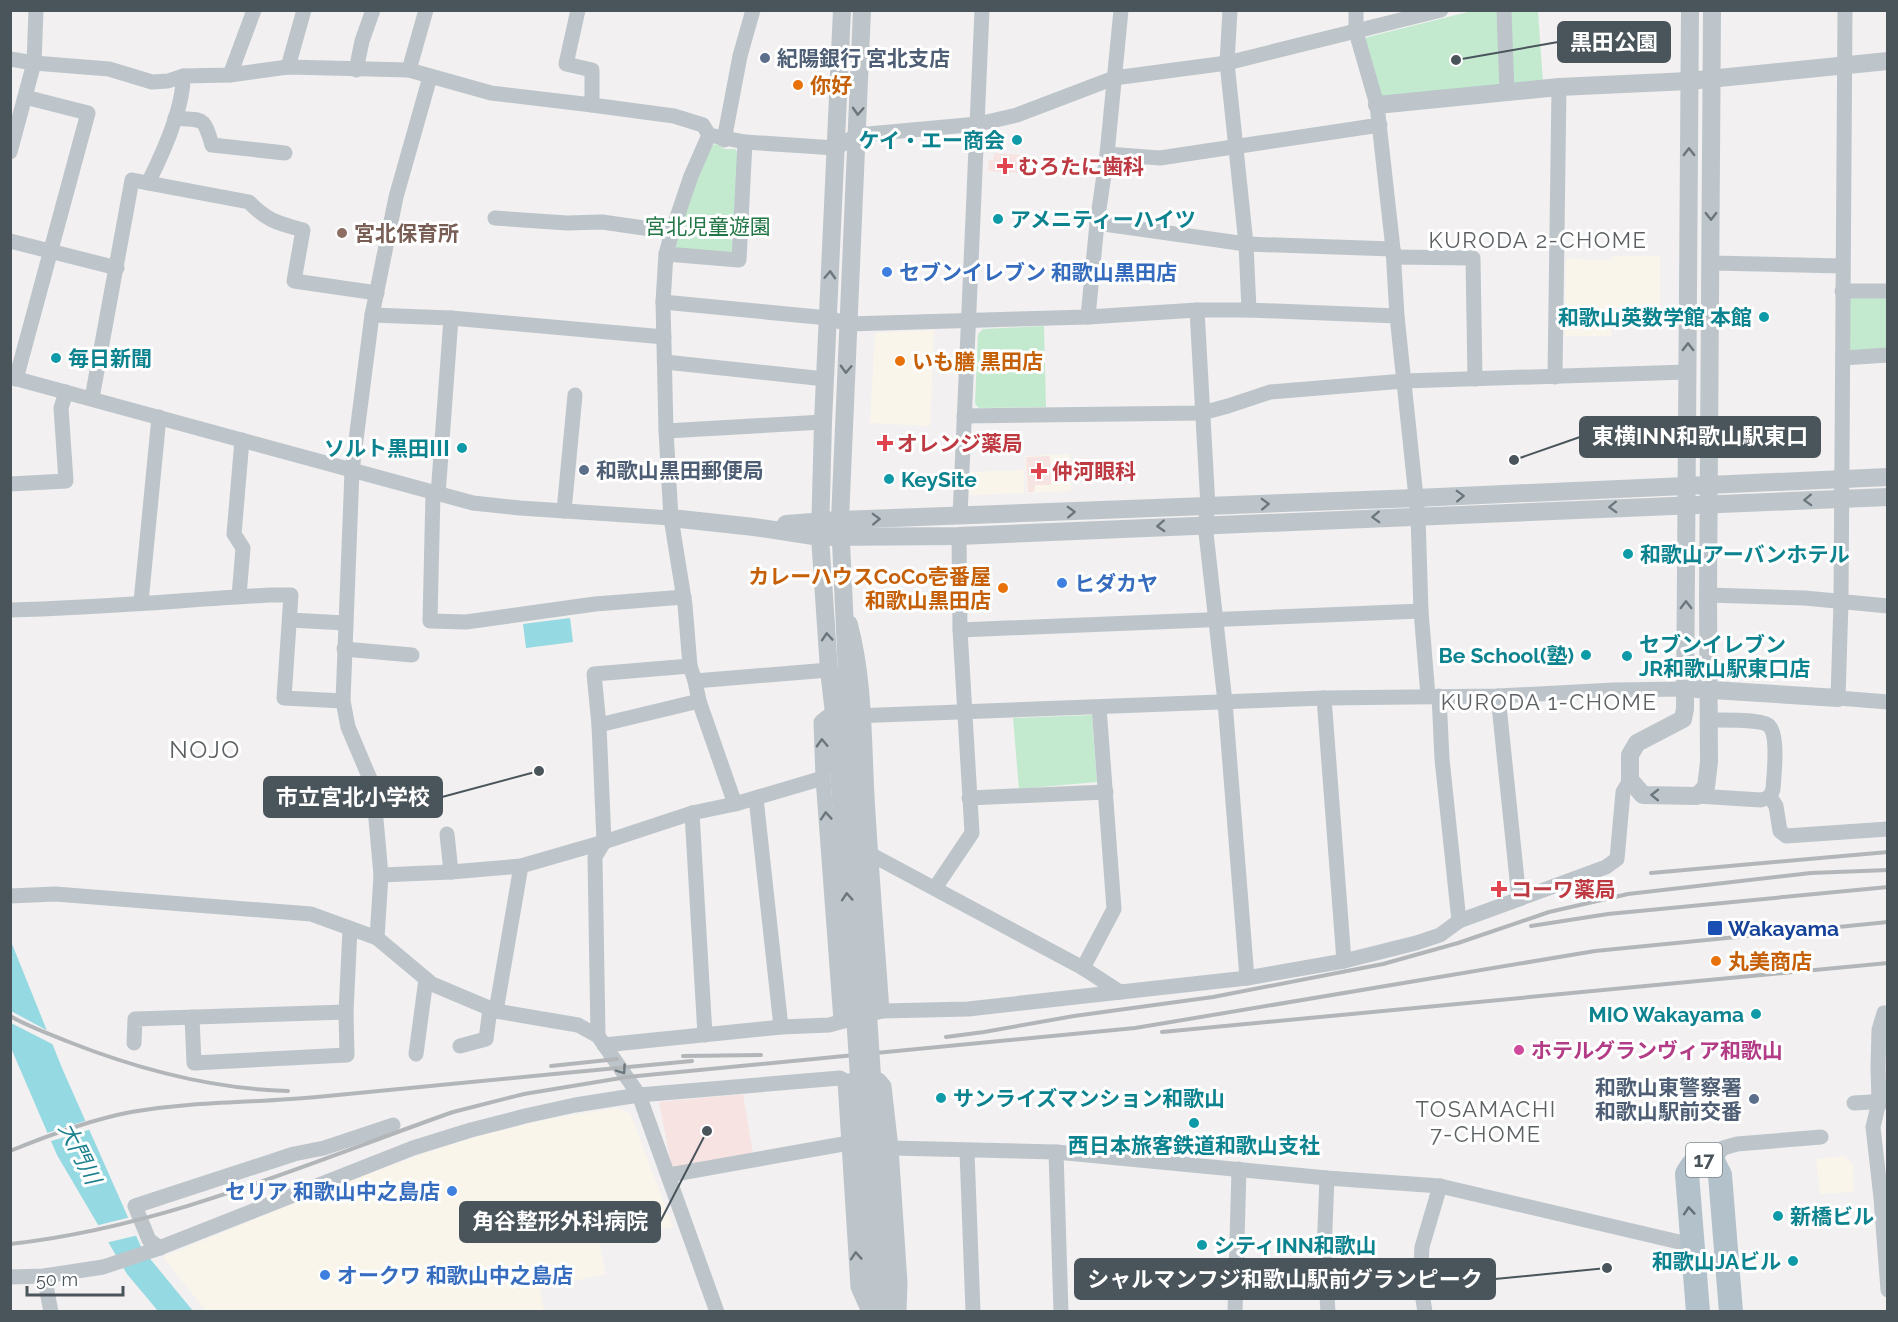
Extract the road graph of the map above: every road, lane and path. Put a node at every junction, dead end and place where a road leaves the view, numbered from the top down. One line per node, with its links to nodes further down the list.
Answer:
1 (36, 10): 22 (street)
2 (254, 10): 28 (street)
3 (304, 10): 25 (street)
4 (373, 10): 26 (street)
5 (426, 10): 27 (street)
6 (578, 10): 37 (street)
7 (753, 10): 44 (street)
8 (842, 10): 47 (street)
9 (862, 10): 43 (street, one-way to 43)
10 (982, 10): 40 (street)
11 (1121, 10): 31 (street)
12 (1230, 10): 23 (street)
13 (1356, 10): 19 (street)
14 (1441, 10): 19 (street)
15 (1504, 10): 35 (street)
16 (1690, 10): 33 (street)
17 (1712, 10): 32 (street)
18 (1845, 10): 24 (street)
19 (1356, 32): 23 (street); 38 (street)
20 (10, 59): 22 (street)
21 (1887, 61): 24 (street)
22 (33, 63): 29 (street); 36 (street)
23 (1227, 63): 31 (street); 46 (street)
24 (1845, 65): 32 (street); 61 (street)
25 (288, 67): 26 (street); 28 (street)
26 (356, 70): 27 (street)
27 (409, 70): 30 (street)
28 (230, 75): 29 (street)
29 (183, 76): 39 (street)
30 (430, 77): 37 (street); 65 (street)
31 (1114, 78): 40 (street); 50 (street)
32 (1711, 78): 33 (street); 60 (street, one-way to 60)
33 (1689, 81): 34 (street); 80 (street, one-way to 33)
34 (1559, 87): 35 (street); 81 (street)
35 (1507, 93): 38 (street)
36 (25, 97): 48 (street); 57 (street)
37 (592, 105): 42 (street)
38 (1377, 105): 41 (street)
39 (175, 118): 49 (street); 51 (street)
40 (978, 124): 43 (street); 74 (street)
41 (1380, 124): 46 (street); 58 (street)
42 (709, 135): 44 (street); 54 (street)
43 (857, 135): 47 (street); 75 (street)
44 (724, 140): 45 (street)
45 (745, 142): 47 (street); 59 (street)
46 (1236, 146): 50 (street); 56 (street)
47 (836, 148): 73 (street, one-way to 47)
48 (10, 152)
49 (285, 153)
50 (1107, 154): 53 (street)
51 (148, 183): 62 (street); 65 (street)
52 (495, 218): 54 (street)
53 (1097, 223): 56 (street); 71 (street)
54 (672, 232): 59 (street)
55 (10, 241): 57 (street)
56 (1246, 244): 58 (street); 68 (street)
57 (51, 251): 62 (street); 82 (street)
58 (1394, 253): 70 (street); 84 (street)
59 (666, 254): 66 (street)
60 (1710, 263): 61 (street); 100 (street)
61 (1842, 266): 63 (street)
62 (117, 268): 88 (street)
63 (1842, 291): 64 (street); 78 (street)
64 (1887, 291)
65 (376, 293): 69 (street)
66 (663, 302): 73 (street); 76 (street)
67 (1197, 310): 68 (street); 71 (street); 89 (street)
68 (1249, 310): 70 (street)
69 (372, 315): 72 (street); 95 (street)
70 (1397, 316): 85 (street)
71 (1088, 317): 74 (street)
72 (451, 318): 76 (street); 99 (street)
73 (828, 318): 75 (street); 83 (street)
74 (969, 321): 75 (street); 90 (street)
75 (848, 324): 110 (street, one-way to 110)
76 (664, 337): 79 (street)
77 (1887, 355): 78 (street)
78 (1843, 358): 97 (street)
79 (665, 362): 83 (street); 93 (street)
80 (1688, 372): 81 (street); 101 (street)
81 (1555, 377): 84 (street)
82 (13, 378): 86 (street)
83 (825, 379): 92 (street)
84 (1475, 379): 85 (street)
85 (1404, 381): 89 (street); 104 (street)
86 (66, 392): 88 (street); 98 (street)
87 (574, 395): 105 (street)
88 (92, 398): 91 (street)
89 (1202, 413): 90 (street); 106 (street)
90 (964, 416): 107 (street)
91 (159, 417): 94 (street); 115 (street)
92 (823, 422): 93 (street); 109 (street)
93 (666, 431): 108 (street)
94 (242, 440): 95 (street); 113 (street)
95 (352, 471): 99 (street); 122 (street)
96 (1887, 477): 97 (street)
97 (1841, 479): 100 (street); 103 (street)
98 (10, 484)
99 (435, 494): 105 (street); 114 (street)
100 (1708, 494): 101 (street); 103 (street, one-way to 100); 112 (street)
101 (1686, 495): 104 (street); 129 (street, one-way to 101)
102 (1887, 497): 103 (street)
103 (1840, 499): 116 (street)
104 (1417, 507): 106 (street); 119 (street)
105 (564, 511): 108 (street)
106 (1206, 515): 107 (street, one-way to 106); 111 (street, one-way to 111); 120 (street)
107 (960, 516): 110 (street, one-way to 107)
108 (671, 518): 109 (street); 114 (street)
109 (820, 529): 110 (street); 126 (street, one-way to 109)
110 (840, 529): 111 (street); 140 (street)
111 (959, 536): 123 (street)
112 (1708, 595): 116 (street); 128 (street)
113 (239, 596): 115 (street); 121 (street)
114 (684, 597): 127 (street)
115 (141, 602): 118 (street)
116 (1841, 602): 117 (street); 133 (street)
117 (1887, 606)
118 (10, 610)
119 (1421, 610): 120 (street); 130 (street)
120 (1214, 618): 123 (street); 136 (street)
121 (290, 620): 122 (street); 134 (street)
122 (345, 624): 124 (street)
123 (960, 630): 139 (street)
124 (344, 649): 125 (street); 134 (street)
125 (412, 655)
126 (829, 670): 127 (street); 140 (street)
127 (692, 674): 135 (street); 142 (street)
128 (1708, 688): 129 (street); 133 (street); 141 (street)
129 (1686, 689): 131 (street); 144 (street)
130 (1433, 696): 131 (street); 132 (street); 162 (street)
131 (1498, 696): 161 (street)
132 (1324, 698): 136 (street); 165 (street)
133 (1838, 698): 137 (street)
134 (342, 701): 158 (street)
135 (699, 701): 142 (street); 150 (street)
136 (1225, 702): 138 (street); 167 (street)
137 (1887, 702)
138 (1099, 707): 139 (street); 145 (street)
139 (966, 712): 140 (street); 149 (street)
140 (849, 716): 143 (street, one-way to 140); 155 (street); 203 (street, bridge)
141 (1708, 720): 146 (street); 147 (street)
142 (599, 725): 154 (street)
143 (824, 778): 148 (street); 175 (street, one-way to 143)
144 (1630, 780): 146 (street, one-way to 144); 161 (street)
145 (1106, 792): 149 (street); 166 (street)
146 (1697, 796): 147 (street)
147 (1770, 797): 152 (street)
148 (756, 798): 150 (street); 176 (street)
149 (969, 798): 159 (street)
150 (735, 804): 151 (street)
151 (692, 813): 154 (street); 177 (street)
152 (1887, 829)
153 (447, 834): 157 (street)
154 (604, 842): 156 (street); 178 (street)
155 (870, 854): 159 (street); 171 (street)
156 (521, 866): 157 (street); 170 (street)
157 (451, 872): 158 (street)
158 (381, 875): 164 (street)
159 (935, 888): 166 (street)
160 (10, 896): 163 (street)
161 (1519, 899): 162 (street)
162 (1459, 921): 165 (street)
163 (350, 929): 164 (street); 172 (street)
164 (377, 938): 168 (street)
165 (1344, 961): 167 (street)
166 (1083, 968): 169 (street)
167 (1247, 978): 169 (street)
168 (426, 979): 170 (street); 181 (street)
169 (1120, 992): 171 (street)
170 (493, 1010): 178 (street); 180 (street)
171 (882, 1011): 175 (street)
172 (346, 1012): 174 (street); 174 (street)
173 (1887, 1013): 185 (street)
174 (192, 1017): 179 (street)
175 (841, 1021): 176 (street)
176 (781, 1027): 177 (street)
177 (705, 1035): 178 (street)
178 (601, 1040): 183 (street, one-way to 183)
179 (134, 1043)
180 (460, 1046)
181 (414, 1050)
182 (845, 1082): 183 (street); 188 (street); 189 (street)
183 (639, 1095): 194 (street); 199 (street)
184 (1854, 1102): 185 (street)
185 (1883, 1102): 197 (street)
186 (393, 1125): 199 (street)
187 (1821, 1137): 192 (street)
188 (849, 1143): 189 (street); 194 (street); 206 (street, one-way to 188)
189 (891, 1148): 190 (street); 209 (street)
190 (967, 1151): 191 (street); 210 (street)
191 (1056, 1152): 193 (street); 211 (street)
192 (1713, 1161): 198 (main road, 17, one-way to 192); 216 (main road, 17)
193 (1239, 1169): 195 (street); 212 (street)
194 (669, 1175): 205 (street)
195 (1327, 1178): 196 (street); 213 (street)
196 (1440, 1186): 198 (street); 214 (street)
197 (1884, 1198): 202 (street)
198 (1692, 1245): 215 (main road, 17)
199 (157, 1249): 200 (street)
200 (44, 1276): 201 (street); 204 (street)
201 (10, 1277)
202 (1887, 1290)
203 (880, 1291): 207 (street); 208 (street)
204 (51, 1311)
205 (717, 1311)
206 (869, 1311)
207 (874, 1311)
208 (887, 1311)
209 (898, 1311)
210 (973, 1311)
211 (1061, 1311)
212 (1235, 1311)
213 (1328, 1311)
214 (1425, 1311)
215 (1698, 1311)
216 (1731, 1311)

